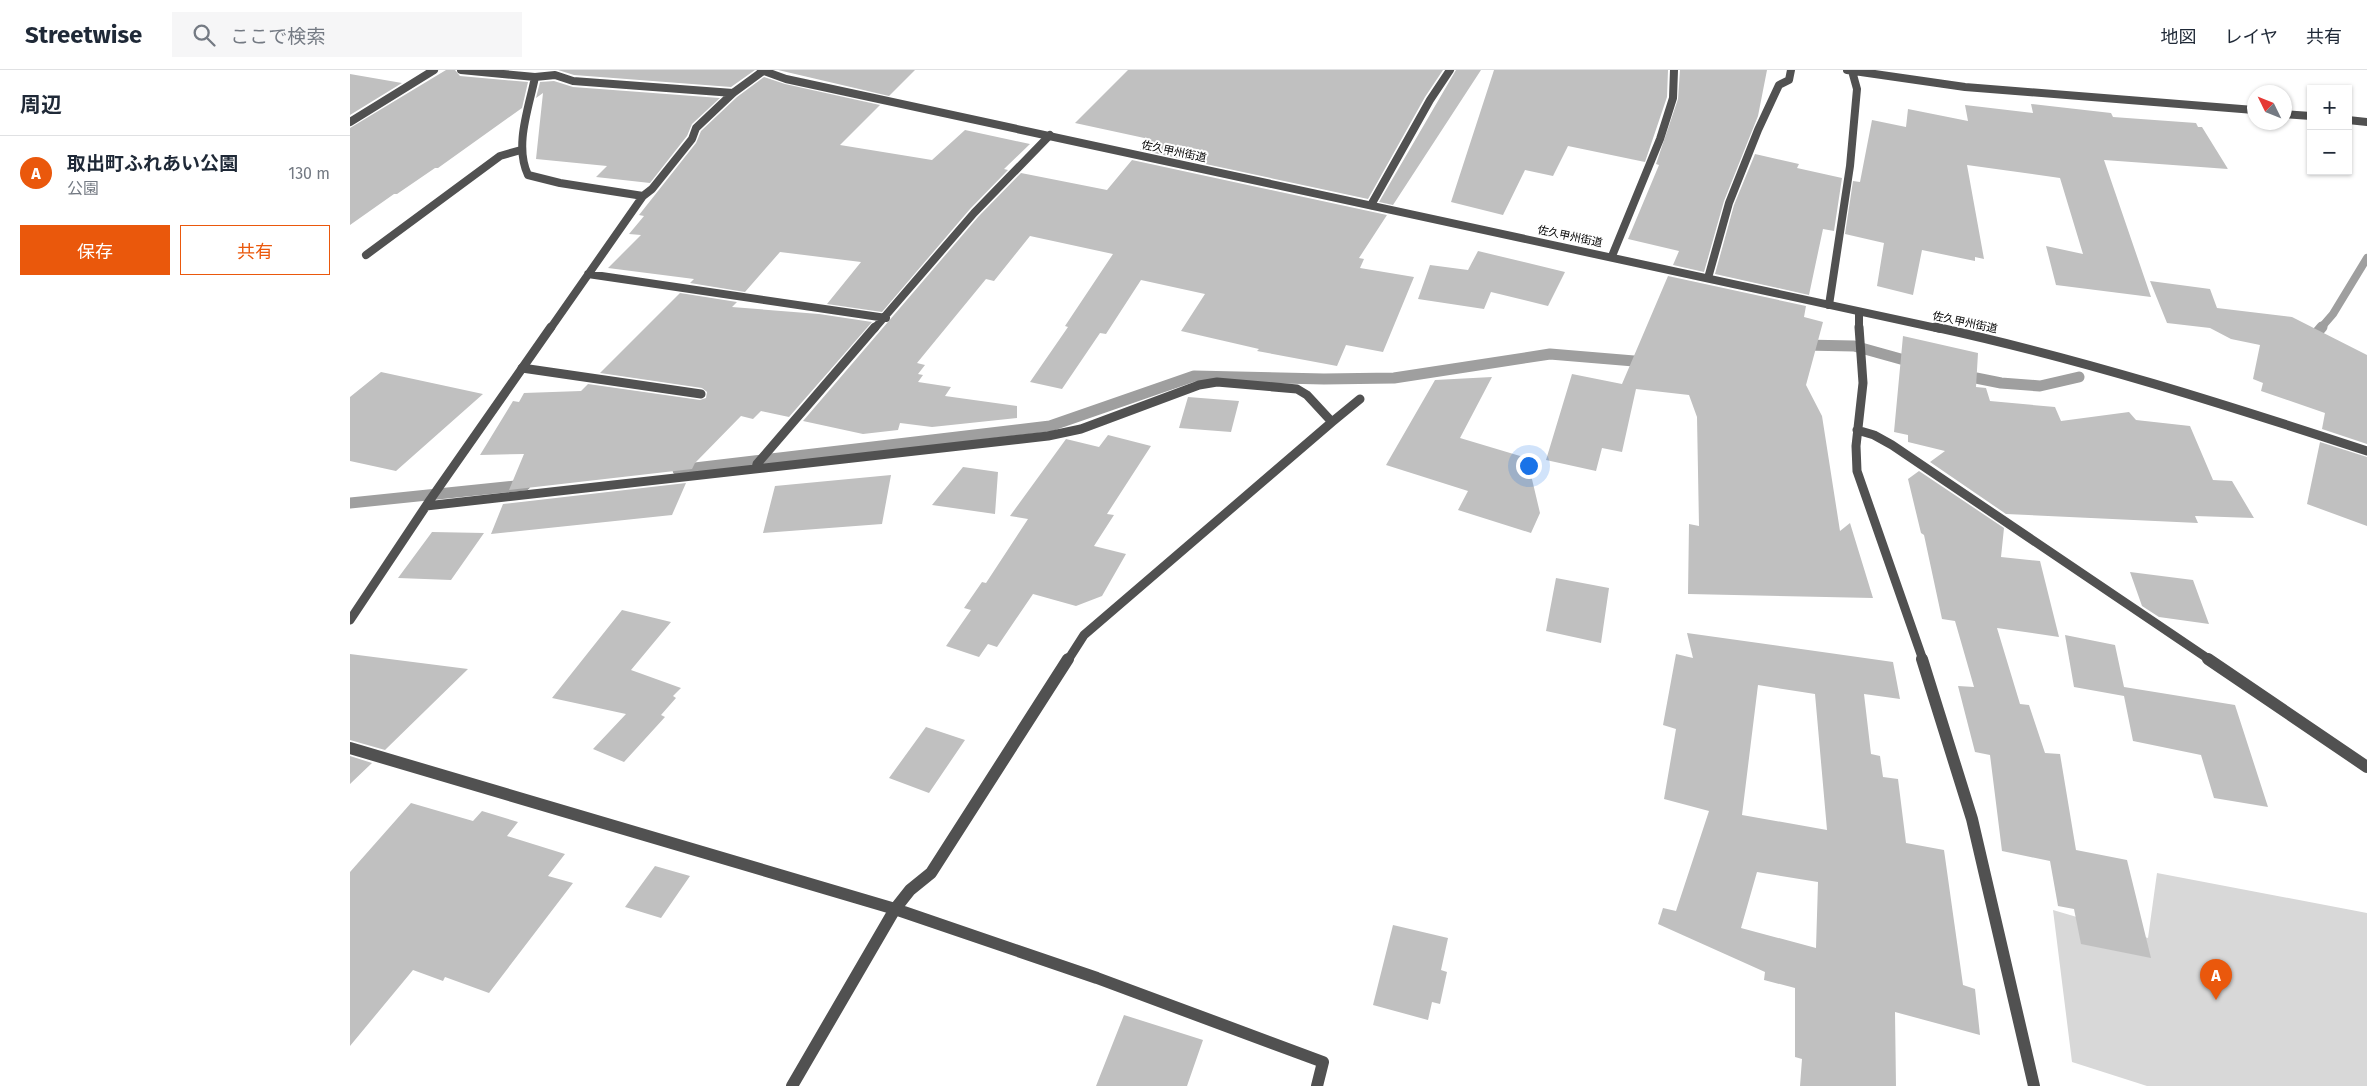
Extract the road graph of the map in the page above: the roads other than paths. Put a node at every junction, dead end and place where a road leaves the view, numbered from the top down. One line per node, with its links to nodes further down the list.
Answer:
1 (434, 70): 14 (street)
2 (461, 70): 8 (street)
3 (762, 70): 9 (street); 16 (street, 佐久甲州街道)
4 (1450, 70): 19 (street)
5 (1674, 70): 21 (street)
6 (1791, 70): 23 (street)
7 (1849, 70): 10 (street); 24 (street)
8 (535, 77): 9 (street); 17 (street)
9 (732, 93): 18 (street)
10 (2247, 109)
11 (2292, 115): 12 (street)
12 (2307, 116)
13 (2352, 120): 15 (street)
14 (350, 122)
15 (2367, 122)
16 (1050, 135): 19 (street, 佐久甲州街道); 26 (street)
17 (521, 150): 18 (street); 20 (street)
18 (643, 196): 22 (street)
19 (1371, 205): 21 (street, 佐久甲州街道)
20 (366, 255)
21 (1612, 256): 23 (street, 佐久甲州街道)
22 (588, 274): 26 (street); 27 (street)
23 (1708, 278): 24 (street, 佐久甲州街道)
24 (1829, 305): 25 (street, 佐久甲州街道)
25 (1859, 312): 31 (street); 32 (street, 佐久甲州街道)
26 (886, 318): 33 (street)
27 (522, 368): 28 (street); 34 (street)
28 (701, 394)
29 (1360, 399): 30 (street)
30 (1332, 422): 33 (street); 38 (street)
31 (1858, 430): 37 (street); 41 (street)
32 (2367, 451)
33 (757, 466): 34 (street)
34 (428, 503): 35 (street)
35 (350, 620)
36 (350, 748): 38 (street)
37 (2367, 767)
38 (895, 909): 39 (street); 40 (street)
39 (792, 1086)
40 (1316, 1086)
41 (2034, 1086)

